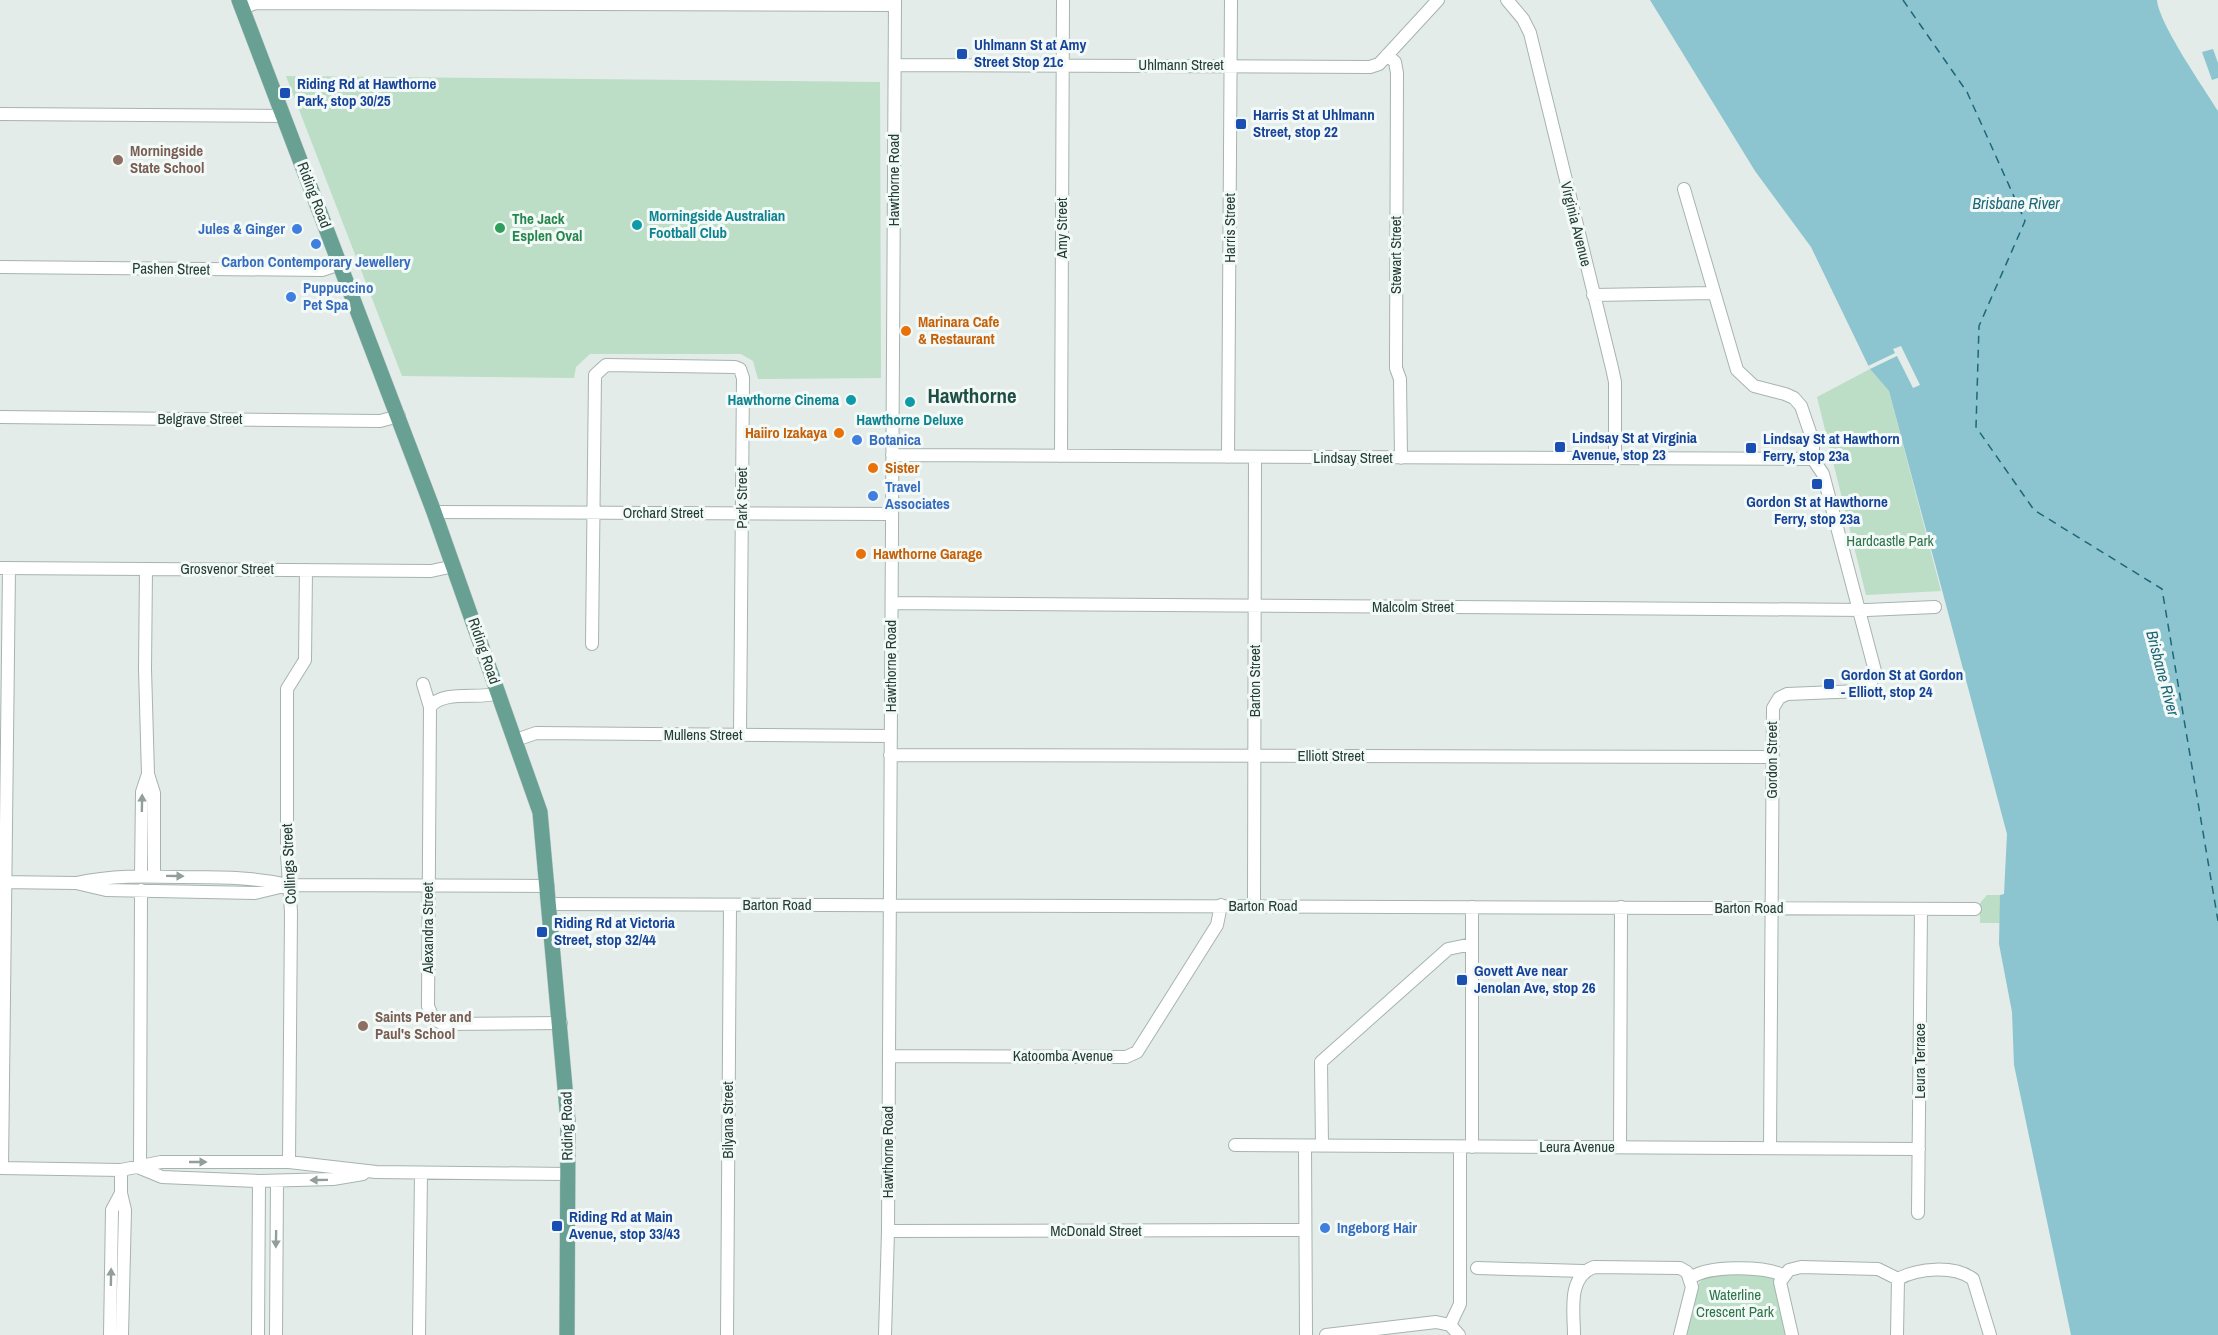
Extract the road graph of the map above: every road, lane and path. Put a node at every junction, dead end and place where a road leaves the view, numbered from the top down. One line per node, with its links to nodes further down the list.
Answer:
1 (1063, 0): 10 (street, Amy Street)
2 (1231, 0): 11 (street, Harris Street)
3 (1438, 0): 8 (street, Uhlmann Street)
4 (1507, 0): 18 (street, Virginia Avenue)
5 (572, 2): 6 (street); 7 (street)
6 (895, 3): 9 (street, Hawthorne Road)
7 (240, 4): 13 (main road, Riding Road)
8 (1387, 55): 11 (street, Uhlmann Street); 26 (street, Stewart Street)
9 (895, 65): 10 (street, Uhlmann Street); 21 (street, Hawthorne Road)
10 (1063, 65): 11 (street, Uhlmann Street); 22 (street, Amy Street)
11 (1230, 65): 23 (street, Harris Street)
12 (0, 114): 13 (street)
13 (284, 116): 15 (main road, Riding Road)
14 (1684, 189): 17 (street)
15 (340, 264): 16 (street, Pashen Street); 19 (main road, Riding Road)
16 (0, 267)
17 (1713, 293): 18 (street); 27 (street, Gordon Street)
18 (1593, 295): 25 (street, Virginia Avenue)
19 (399, 416): 20 (street, Belgrave Street); 28 (main road, Riding Road)
20 (0, 417)
21 (892, 455): 22 (street, Lindsay Street); 31 (street, Hawthorne Road)
22 (1061, 456): 23 (street, Lindsay Street)
23 (1228, 457): 24 (street, Lindsay Street)
24 (1255, 457): 26 (street, Lindsay Street); 37 (street, Barton Street)
25 (1615, 457): 26 (street, Lindsay Street); 27 (street, Lindsay Street)
26 (1401, 458)
27 (1813, 459): 39 (street, Gordon Street)
28 (435, 512): 29 (street, Orchard Street); 32 (main road, Riding Road)
29 (592, 513): 30 (street, Orchard Street); 30 (street, Park Street); 40 (street)
30 (742, 513): 31 (street, Orchard Street); 44 (street, Park Street)
31 (892, 514): 36 (street, Hawthorne Road)
32 (454, 566): 35 (street, Grosvenor Street); 42 (main road, Riding Road)
33 (4, 568): 34 (street, Grosvenor Street); 51 (street)
34 (146, 569): 35 (street, Grosvenor Street); 50 (street)
35 (306, 570): 53 (street, Collings Street)
36 (892, 603): 37 (street, Malcolm Street); 45 (street, Hawthorne Road)
37 (1255, 606): 39 (street, Malcolm Street); 48 (street, Barton Street)
38 (1935, 608): 39 (street, Malcolm Street)
39 (1859, 609): 49 (street, Gordon Street)
40 (592, 644)
41 (423, 684): 43 (street, Alexandra Street)
42 (499, 693): 43 (street); 46 (main road, Riding Road)
43 (430, 707): 54 (street, Alexandra Street)
44 (740, 735): 45 (street, Mullens Street); 46 (street, Mullens Street)
45 (891, 736): 47 (street, Hawthorne Road)
46 (516, 740): 55 (main road, Riding Road)
47 (890, 755): 48 (street, Elliott Street); 59 (street, Hawthorne Road)
48 (1254, 755): 49 (street, Elliott Street); 61 (street, Barton Street)
49 (1771, 757): 64 (street, Gordon Street)
50 (147, 876): 52 (street); 53 (street, one-way to 53)
51 (2, 882): 52 (street); 78 (street)
52 (76, 883): 56 (street)
53 (288, 885): 54 (street); 56 (street); 77 (street, Collings Street)
54 (428, 886): 55 (street); 68 (street, Alexandra Street)
55 (548, 886): 57 (main road, Riding Road)
56 (141, 890): 79 (street)
57 (550, 904): 58 (street, Barton Road); 68 (main road, Riding Road)
58 (730, 905): 59 (street, Barton Road); 103 (street, Bilyana Street)
59 (890, 905): 60 (street, Barton Road); 69 (street, Hawthorne Road)
60 (1221, 905): 61 (street, Barton Road); 69 (street, Katoomba Avenue)
61 (1254, 906): 62 (street, Barton Road)
62 (1472, 907): 63 (street, Barton Road); 67 (street)
63 (1621, 907): 64 (street, Barton Road); 74 (street)
64 (1771, 908): 65 (street, Barton Road); 75 (street, Gordon Street)
65 (1921, 909): 66 (street, Barton Road); 76 (street, Leura Terrace)
66 (1975, 909)
67 (1472, 944): 72 (street); 73 (street)
68 (561, 1023): 83 (main road, Riding Road)
69 (889, 1056): 89 (street, Hawthorne Road)
70 (1235, 1145): 71 (street, Leura Avenue)
71 (1305, 1146): 72 (street, Leura Avenue); 88 (street)
72 (1322, 1146): 73 (street, Leura Avenue)
73 (1466, 1147): 74 (street, Leura Avenue); 95 (street)
74 (1620, 1147): 75 (street, Leura Avenue)
75 (1770, 1148): 76 (street, Leura Avenue)
76 (1919, 1149): 87 (street, Leura Terrace)
77 (289, 1162): 79 (street, one-way to 77); 81 (street)
78 (1, 1168): 80 (street)
79 (140, 1168): 80 (street); 84 (street)
80 (121, 1170): 86 (street)
81 (376, 1172): 82 (street); 85 (street, one-way to 85)
82 (421, 1173): 83 (street); 101 (street)
83 (568, 1174): 102 (main road, Riding Road)
84 (259, 1181): 85 (street); 99 (street)
85 (277, 1181): 100 (street, one-way to 100)
86 (121, 1193): 97 (street, one-way to 86); 98 (street)
87 (1918, 1214)
88 (1305, 1230): 89 (street, McDonald Street); 104 (street)
89 (888, 1231): 96 (street, Hawthorne Road)
90 (1477, 1268): 91 (street)
91 (1583, 1271): 93 (street); 107 (street)
92 (1782, 1275): 93 (street); 94 (street); 109 (street)
93 (1690, 1278): 108 (street)
94 (1898, 1279): 110 (street); 111 (street)
95 (1450, 1324): 105 (street); 106 (street)
96 (886, 1334)
97 (110, 1335)
98 (122, 1335)
99 (258, 1335)
100 (276, 1335)
101 (419, 1335)
102 (567, 1335)
103 (727, 1335)
104 (1306, 1335)
105 (1326, 1335)
106 (1459, 1335)
107 (1574, 1335)
108 (1680, 1335)
109 (1792, 1335)
110 (1897, 1335)
111 (1990, 1335)

